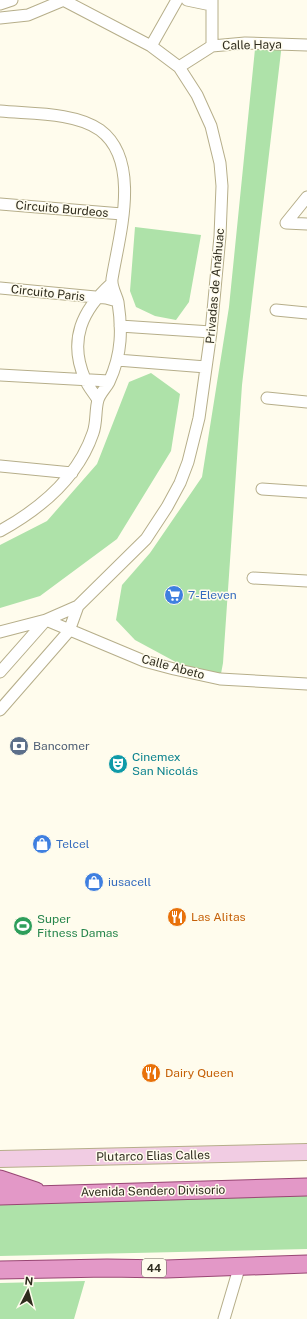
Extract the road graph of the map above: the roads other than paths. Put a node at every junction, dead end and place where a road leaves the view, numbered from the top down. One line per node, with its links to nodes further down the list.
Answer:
1 (12, 0): 6 (street)
2 (63, 0): 7 (street); 9 (street, Privadas de Anáhuac)
3 (177, 0): 9 (street)
4 (187, 0): 5 (street)
5 (211, 3): 10 (street)
6 (0, 4)
7 (0, 18)
8 (307, 45): 10 (street, Calle Haya)
9 (151, 46): 11 (street, Privadas de Anáhuac)
10 (212, 46): 11 (street, Calle Haya)
11 (179, 66): 24 (street, Privadas de Anáhuac)
12 (0, 112): 15 (street, Circuito Burdeos)
13 (307, 197): 16 (street)
14 (0, 204): 15 (street, Circuito Burdeos)
15 (122, 214): 17 (street)
16 (307, 224)
17 (112, 283): 19 (street, Circuito Paris); 20 (street)
18 (0, 288): 19 (street, Circuito Paris)
19 (96, 298): 20 (street, Circuito Paris); 28 (street, Circuito Paris)
20 (117, 301): 23 (street)
21 (276, 310): 22 (street)
22 (307, 313)
23 (120, 326): 24 (street); 25 (street)
24 (211, 332): 26 (street, Privadas de Anáhuac)
25 (117, 360): 26 (street); 29 (street)
26 (206, 367): 40 (street, Privadas de Anáhuac)
27 (0, 375): 28 (street)
28 (85, 381): 29 (street); 31 (street, Circuito Paris)
29 (109, 381): 31 (street)
30 (267, 398): 32 (street)
31 (98, 400): 34 (street)
32 (307, 402)
33 (0, 466): 34 (street)
34 (72, 473): 37 (street)
35 (262, 489): 36 (street)
36 (307, 492)
37 (0, 531)
38 (254, 578): 39 (street)
39 (307, 581)
40 (78, 606): 41 (street, Privadas de Anáhuac); 42 (street, Privadas de Anáhuac)
41 (46, 620): 42 (street, Calle Abeto); 43 (street); 44 (street, Privadas de Anáhuac)
42 (69, 631): 45 (street, Calle Abeto); 46 (street, Privadas de Anáhuac)
43 (0, 632)
44 (0, 672)
45 (307, 684)
46 (0, 710)
47 (307, 1152): 48 (street, Plutarco Elias Calles)
48 (0, 1159)
49 (0, 1179): 51 (main road)
50 (307, 1187): 51 (main road, Avenida Sendero Divisorio)
51 (45, 1194): 52 (main road, Avenida Sendero Divisorio)
52 (0, 1196)
53 (307, 1264): 54 (main road, 44)
54 (240, 1265): 55 (main road, 44); 56 (street)
55 (0, 1270)
56 (224, 1319)

